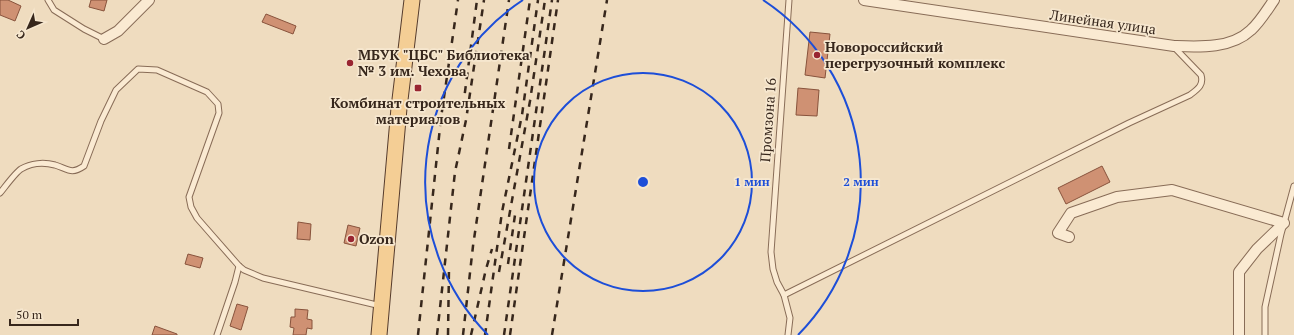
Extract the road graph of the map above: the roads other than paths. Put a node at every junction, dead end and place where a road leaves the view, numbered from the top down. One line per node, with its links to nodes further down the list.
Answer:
1 (48, 0): 7 (lane)
2 (149, 0): 7 (street)
3 (412, 0): 15 (main road)
4 (789, 0): 14 (lane, Промзона 16)
5 (864, 0): 8 (street, Линейная улица)
6 (1274, 0): 8 (street, Линейная улица)
7 (104, 39)
8 (1174, 46): 14 (lane)
9 (1294, 186): 11 (lane)
10 (0, 193): 13 (lane)
11 (1284, 223): 12 (street); 19 (street); 20 (lane)
12 (1070, 237)
13 (238, 266): 15 (lane); 16 (lane)
14 (784, 295): 18 (lane, Промзона 16)
15 (383, 306): 17 (main road)
16 (217, 335)
17 (379, 335)
18 (788, 335)
19 (1239, 335)
20 (1264, 335)

